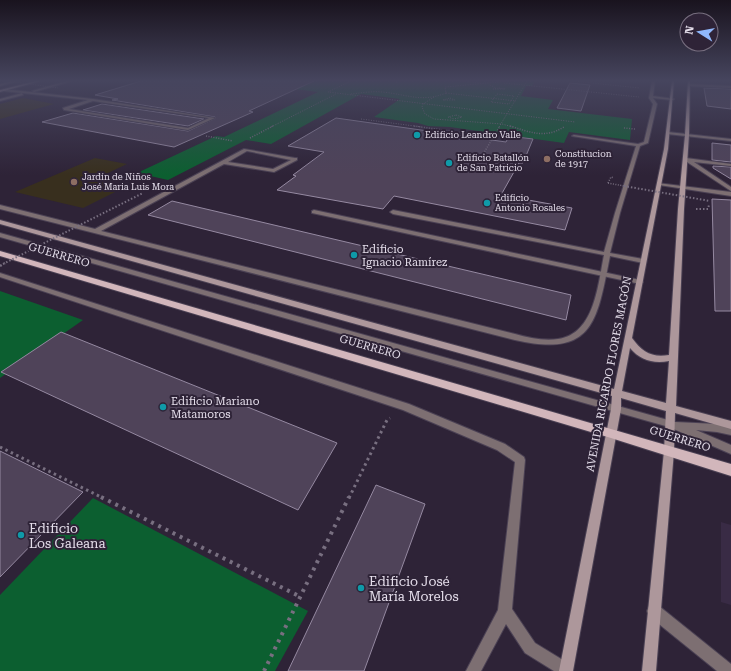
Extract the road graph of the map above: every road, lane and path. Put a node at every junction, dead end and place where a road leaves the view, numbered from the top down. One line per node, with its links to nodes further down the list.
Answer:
1 (85, 112): 15 (street)
2 (175, 112): 15 (street)
3 (424, 112): 10 (path)
4 (495, 112): 8 (path)
5 (653, 112): 16 (street)
6 (670, 112): 17 (main road, AVENIDA RICARDO FLORES MAGÓN)
7 (688, 112): 19 (main road)
8 (509, 114): 11 (path); 12 (path)
9 (361, 119): 20 (path)
10 (454, 120): 10 (path); 12 (path)
11 (581, 123)
12 (502, 124): 13 (path); 20 (path)
13 (568, 126)
14 (620, 128): 16 (path)
15 (188, 129): 22 (path)
16 (650, 131): 23 (street)
17 (668, 133): 19 (street); 29 (main road, AVENIDA RICARDO FLORES MAGÓN)
18 (574, 136): 23 (street)
19 (687, 136): 21 (street); 25 (main road)
20 (493, 137): 24 (path)
21 (731, 140)
22 (234, 141)
23 (638, 145): 42 (street)
24 (482, 156)
25 (686, 159): 27 (street); 30 (main road); 31 (street)
26 (224, 162): 26 (street); 39 (street)
27 (731, 165)
28 (608, 183): 35 (path, bridge)
29 (659, 184): 30 (street); 43 (main road, AVENIDA RICARDO FLORES MAGÓN)
30 (683, 187): 33 (street); 35 (main road)
31 (731, 189)
32 (143, 193): 44 (path, bridge)
33 (731, 194)
34 (0, 207): 39 (street)
35 (681, 209): 49 (main road)
36 (314, 212): 46 (street)
37 (393, 212): 42 (street)
38 (0, 222): 50 (main road, GUERRERO)
39 (96, 231): 46 (street)
40 (0, 234): 53 (street)
41 (0, 253): 57 (main road, GUERRERO)
42 (607, 254): 43 (street); 46 (street)
43 (643, 261): 47 (main road, AVENIDA RICARDO FLORES MAGÓN)
44 (0, 266)
45 (0, 275): 51 (street)
46 (604, 275): 47 (street)
47 (640, 282): 48 (main road, AVENIDA RICARDO FLORES MAGÓN)
48 (629, 339): 49 (main road); 50 (main road, AVENIDA RICARDO FLORES MAGÓN)
49 (673, 357): 52 (main road)
50 (617, 394): 52 (main road, GUERRERO); 53 (main road, AVENIDA RICARDO FLORES MAGÓN)
51 (406, 407): 62 (path); 63 (street)
52 (671, 409): 54 (main road); 55 (main road, GUERRERO)
53 (616, 410): 54 (street); 57 (main road, AVENIDA RICARDO FLORES MAGÓN)
54 (671, 424): 56 (street); 59 (main road); 60 (street)
55 (731, 425)
56 (731, 431)
57 (611, 433): 59 (main road, GUERRERO); 67 (main road, AVENIDA RICARDO FLORES MAGÓN)
58 (0, 447): 62 (path)
59 (669, 450): 61 (main road, GUERRERO); 64 (main road)
60 (731, 450)
61 (731, 470)
62 (301, 597): 65 (path)
63 (505, 611): 66 (street); 67 (street)
64 (654, 611): 68 (main road); 69 (street)
65 (264, 671)
66 (473, 671)
67 (566, 671)
68 (649, 671)
69 (728, 671)

